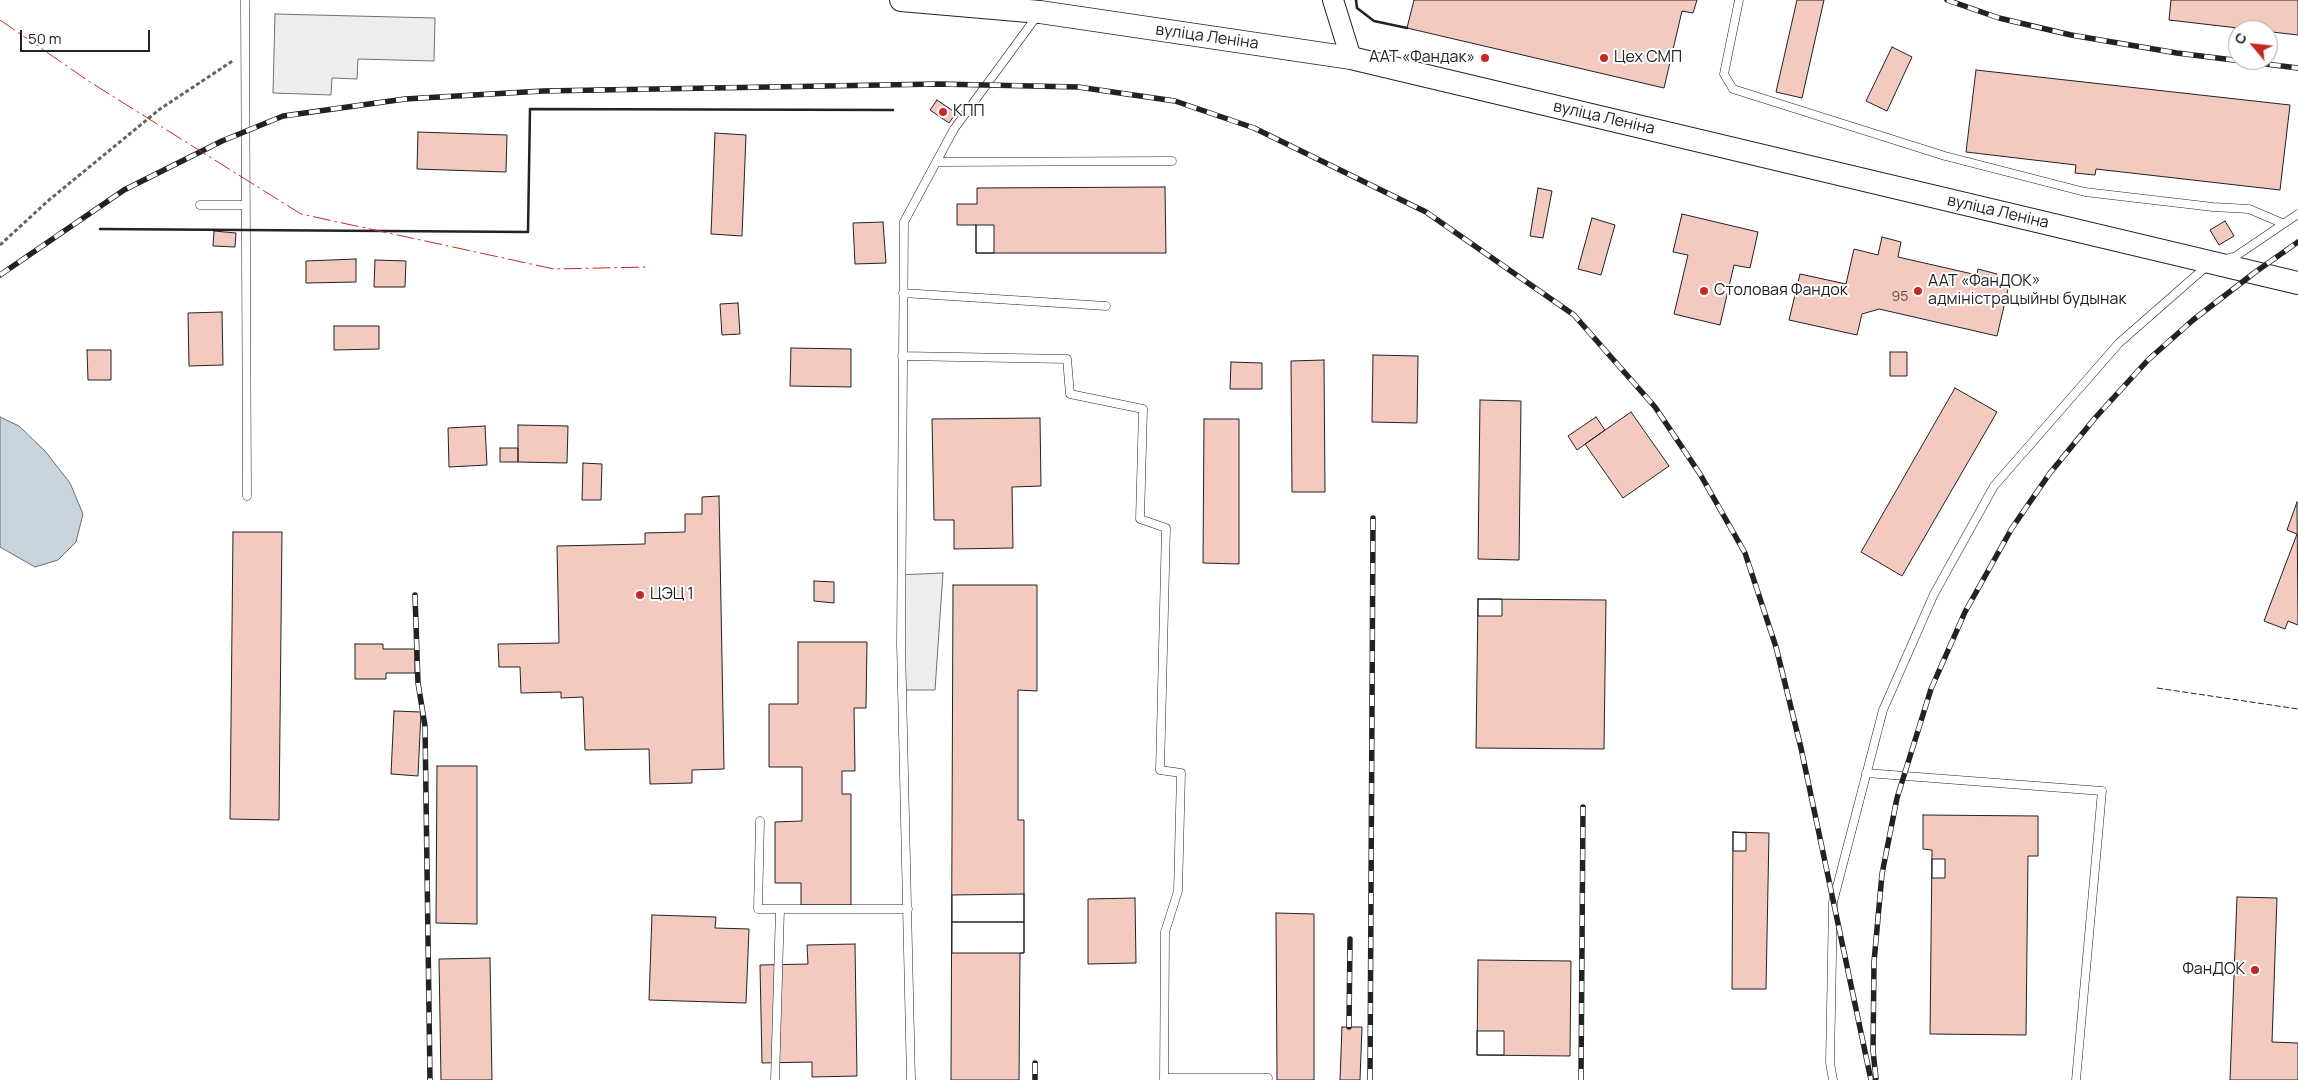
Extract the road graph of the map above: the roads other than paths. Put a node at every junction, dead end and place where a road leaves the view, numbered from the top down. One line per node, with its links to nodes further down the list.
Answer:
1 (246, 0): 10 (lane)
2 (901, 0): 5 (main road, вуліца Леніна)
3 (1332, 0): 6 (street)
4 (1739, 0): 12 (lane)
5 (1040, 12): 6 (main road, вуліца Леніна); 8 (lane)
6 (1351, 58): 13 (main road, вуліца Леніна)
7 (1172, 161): 8 (lane)
8 (937, 162): 15 (lane)
9 (200, 204): 10 (lane)
10 (246, 205): 18 (lane)
11 (2298, 214): 12 (lane)
12 (2282, 223): 13 (lane)
13 (2211, 263): 14 (main road, вуліца Леніна); 19 (lane)
14 (2298, 283)
15 (903, 293): 16 (lane); 17 (lane)
16 (1106, 306)
17 (902, 356): 22 (lane); 24 (lane)
18 (247, 496)
19 (1866, 773): 27 (lane); 28 (lane)
20 (760, 821): 21 (lane)
21 (780, 909): 22 (lane); 25 (lane)
22 (908, 909): 26 (lane)
23 (1268, 1078): 24 (lane)
24 (1164, 1079)
25 (776, 1080)
26 (911, 1080)
27 (1833, 1080)
28 (2076, 1080)

